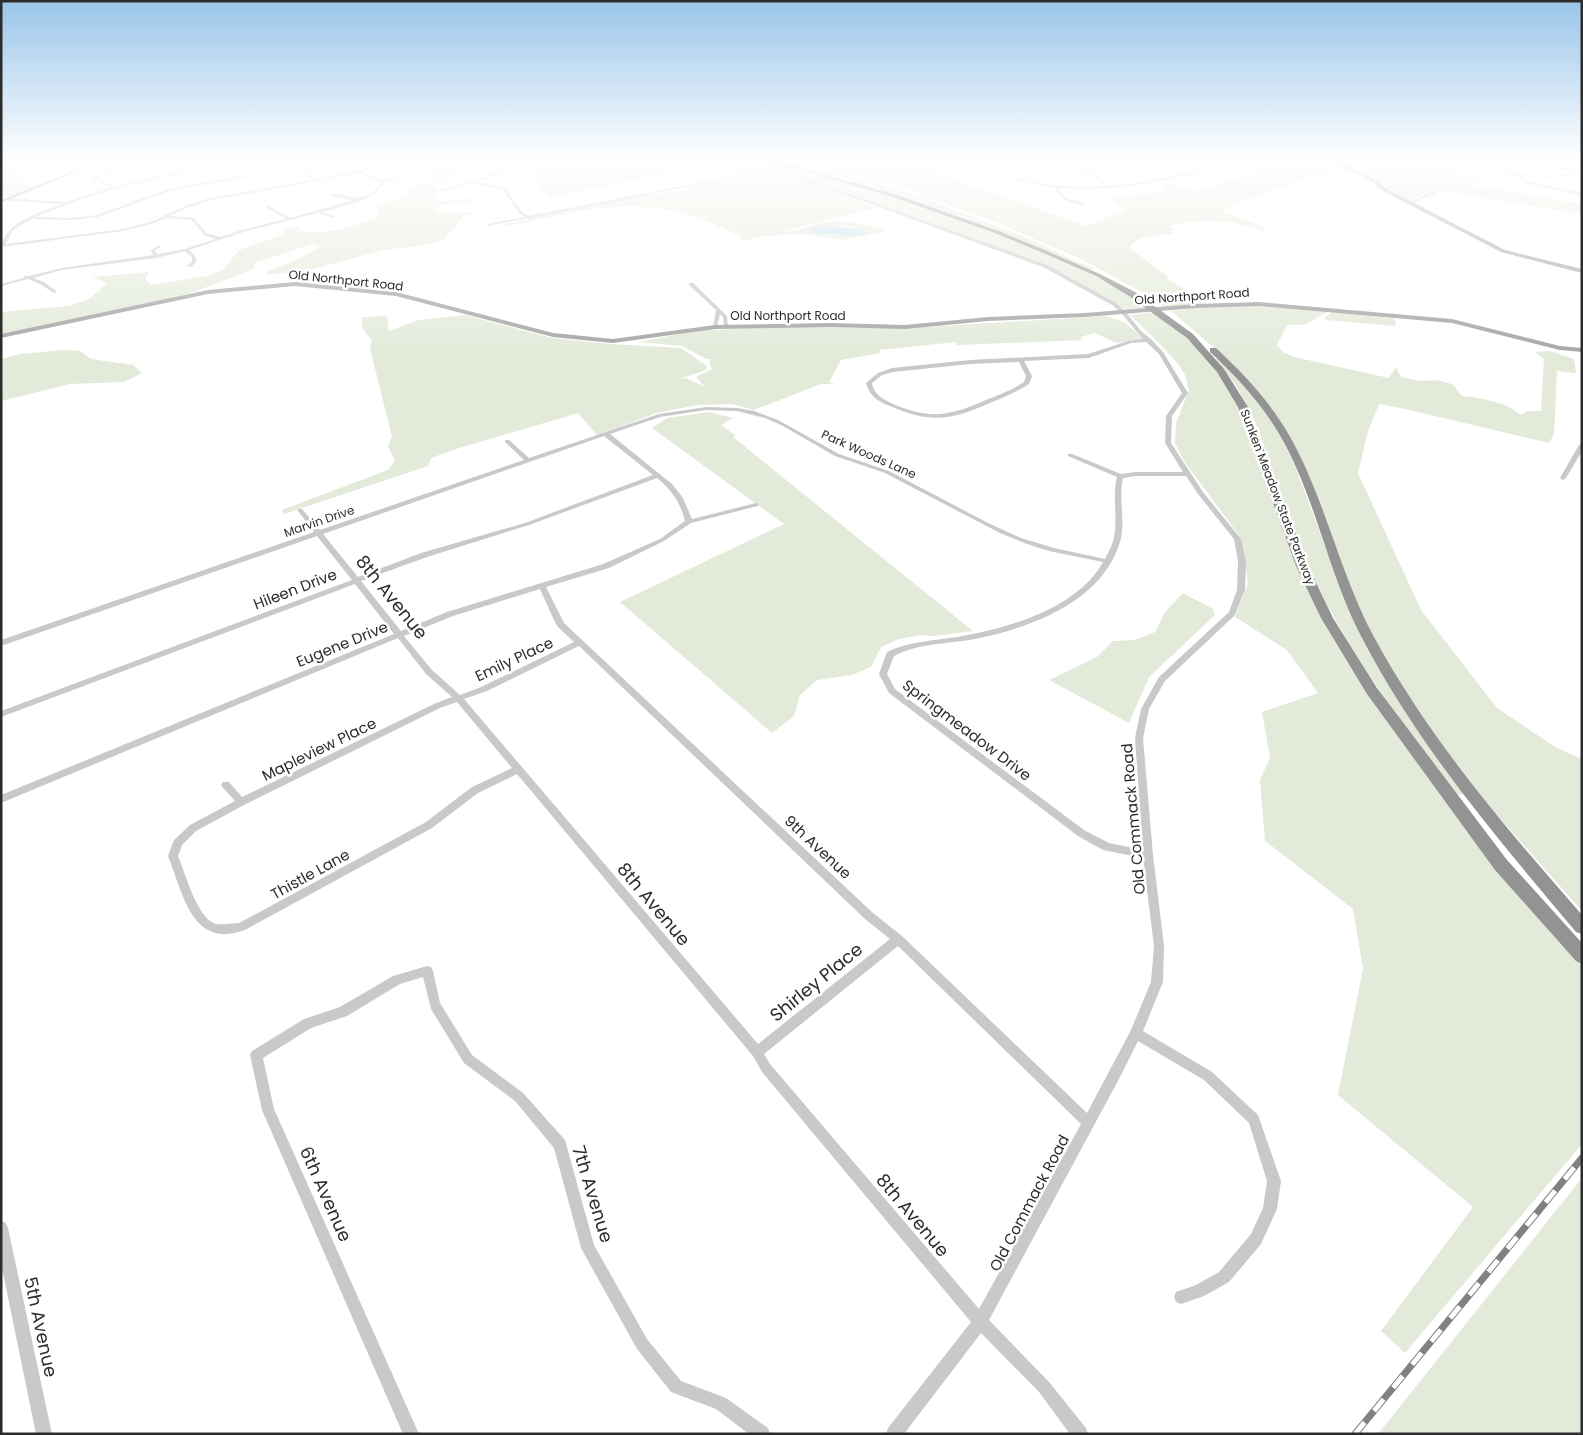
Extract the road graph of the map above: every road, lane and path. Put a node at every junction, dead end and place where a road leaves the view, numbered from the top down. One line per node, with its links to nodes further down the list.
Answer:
1 (13, 228): 10 (street)
2 (132, 228): 10 (street)
3 (200, 228): 9 (street)
4 (259, 228): 9 (street)
5 (940, 228): 23 (street, Old Commack Road)
6 (987, 228): 60 (highway, Sunken Meadow State Parkway)
7 (1004, 228): 58 (highway, Sunken Meadow State Parkway)
8 (1458, 228): 17 (main road)
9 (221, 239): 12 (street)
10 (2, 246)
11 (160, 246): 14 (street)
12 (186, 250): 14 (street); 16 (street)
13 (75, 257): 15 (street)
14 (156, 257): 15 (street)
15 (76, 266): 18 (street)
16 (190, 266)
17 (1582, 271)
18 (26, 277): 20 (street); 21 (street)
19 (691, 284): 22 (street)
20 (1, 285)
21 (54, 292)
22 (718, 310): 24 (street); 25 (street)
23 (1123, 312): 25 (main road, Old Northport Road); 27 (street, Old Commack Road); 28 (main road, Old Northport Road)
24 (715, 327): 25 (main road, Old Northport Road); 26 (main road, Old Northport Road)
25 (726, 327)
26 (1, 336)
27 (1148, 340): 29 (street); 36 (street, Old Commack Road)
28 (1581, 351)
29 (1021, 360): 29 (street)
30 (644, 420): 31 (street, Marvin Drive); 44 (street, Park Woods Lane)
31 (606, 434): 35 (street, Marvin Drive); 37 (street)
32 (507, 441): 35 (street)
33 (1582, 446): 39 (street)
34 (1070, 455): 38 (street)
35 (527, 459): 43 (street, Marvin Drive)
36 (1187, 474): 38 (street); 57 (street, Old Commack Road)
37 (658, 475): 42 (street); 45 (street, Hileen Drive)
38 (1120, 476): 44 (street, Springmeadow Drive)
39 (1563, 478)
40 (756, 505): 42 (street, Eugene Drive)
41 (300, 510): 43 (street, 8th Avenue)
42 (689, 522): 46 (street, Eugene Drive)
43 (318, 533): 45 (street, 8th Avenue); 48 (street, Marvin Drive)
44 (1107, 561): 57 (street, Springmeadow Drive)
45 (356, 580): 47 (street, 8th Avenue); 51 (street, Hileen Drive)
46 (542, 586): 47 (street, Eugene Drive); 49 (street, 9th Avenue)
47 (400, 635): 50 (street, 8th Avenue); 54 (street, Eugene Drive)
48 (1, 642)
49 (580, 643): 50 (street, Emily Place); 59 (street, 9th Avenue)
50 (459, 699): 52 (street, 8th Avenue); 55 (street, Mapleview Place)
51 (1, 714)
52 (518, 769): 56 (street, Thistle Lane); 63 (street, 8th Avenue)
53 (226, 786): 55 (street)
54 (1, 799)
55 (241, 802): 56 (street, Mapleview Place)
56 (193, 828)
57 (1148, 855): 62 (street, Old Commack Road)
58 (1582, 927)
59 (898, 939): 63 (street, Shirley Place); 64 (street, 9th Avenue)
60 (1582, 956)
61 (343, 1012): 69 (street, 6th Avenue); 70 (street, 7th Avenue)
62 (1136, 1033): 64 (street, Old Commack Road); 66 (street)
63 (757, 1052): 67 (street, 8th Avenue)
64 (1088, 1122): 67 (street, Old Commack Road)
65 (1, 1228): 68 (street, 5th Avenue)
66 (1181, 1297)
67 (980, 1322): 71 (street, Old Commack Road); 72 (street)
68 (44, 1434)
69 (411, 1434)
70 (762, 1434)
71 (894, 1434)
72 (1080, 1434)

